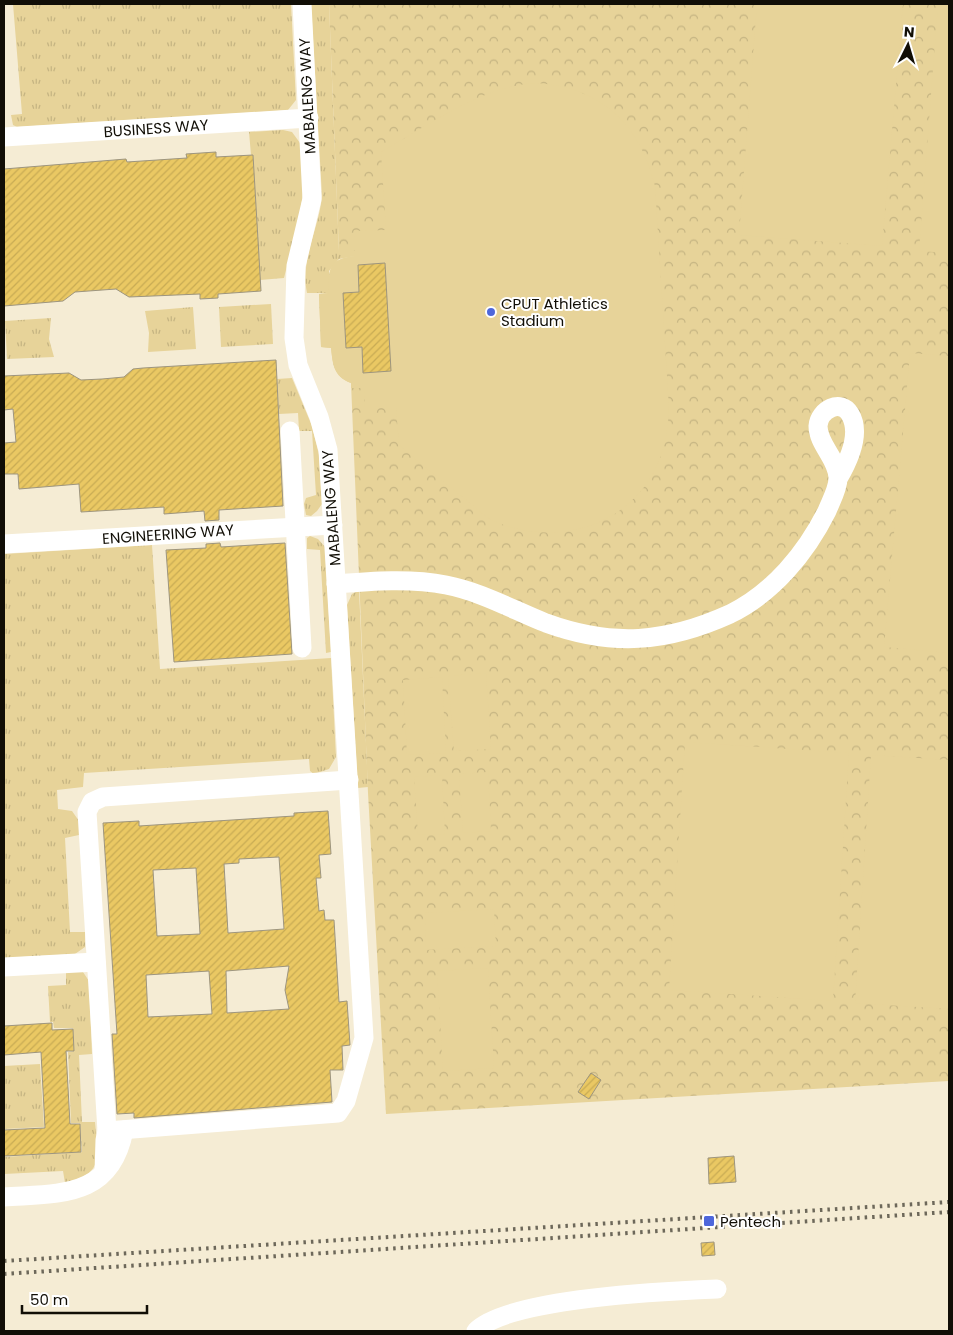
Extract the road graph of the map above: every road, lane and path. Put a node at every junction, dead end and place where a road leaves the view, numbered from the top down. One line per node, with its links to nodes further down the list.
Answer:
1 (302, 4): 2 (street, MABALENG WAY)
2 (309, 118): 3 (street, BUSINESS WAY); 6 (street, MABALENG WAY)
3 (4, 138)
4 (290, 431): 7 (street)
5 (838, 479): 10 (street)
6 (333, 525): 7 (street, ENGINEERING WAY); 10 (street, MABALENG WAY)
7 (296, 526): 9 (street, ENGINEERING WAY); 11 (street)
8 (4, 536): 9 (street)
9 (4, 544)
10 (336, 584): 12 (street, MABALENG WAY)
11 (302, 648)
12 (349, 780): 13 (street); 15 (street, MABALENG WAY)
13 (96, 962): 14 (street); 15 (street)
14 (4, 967)
15 (116, 1131): 16 (street)
16 (4, 1197)
17 (717, 1288): 18 (street)
18 (476, 1331)

